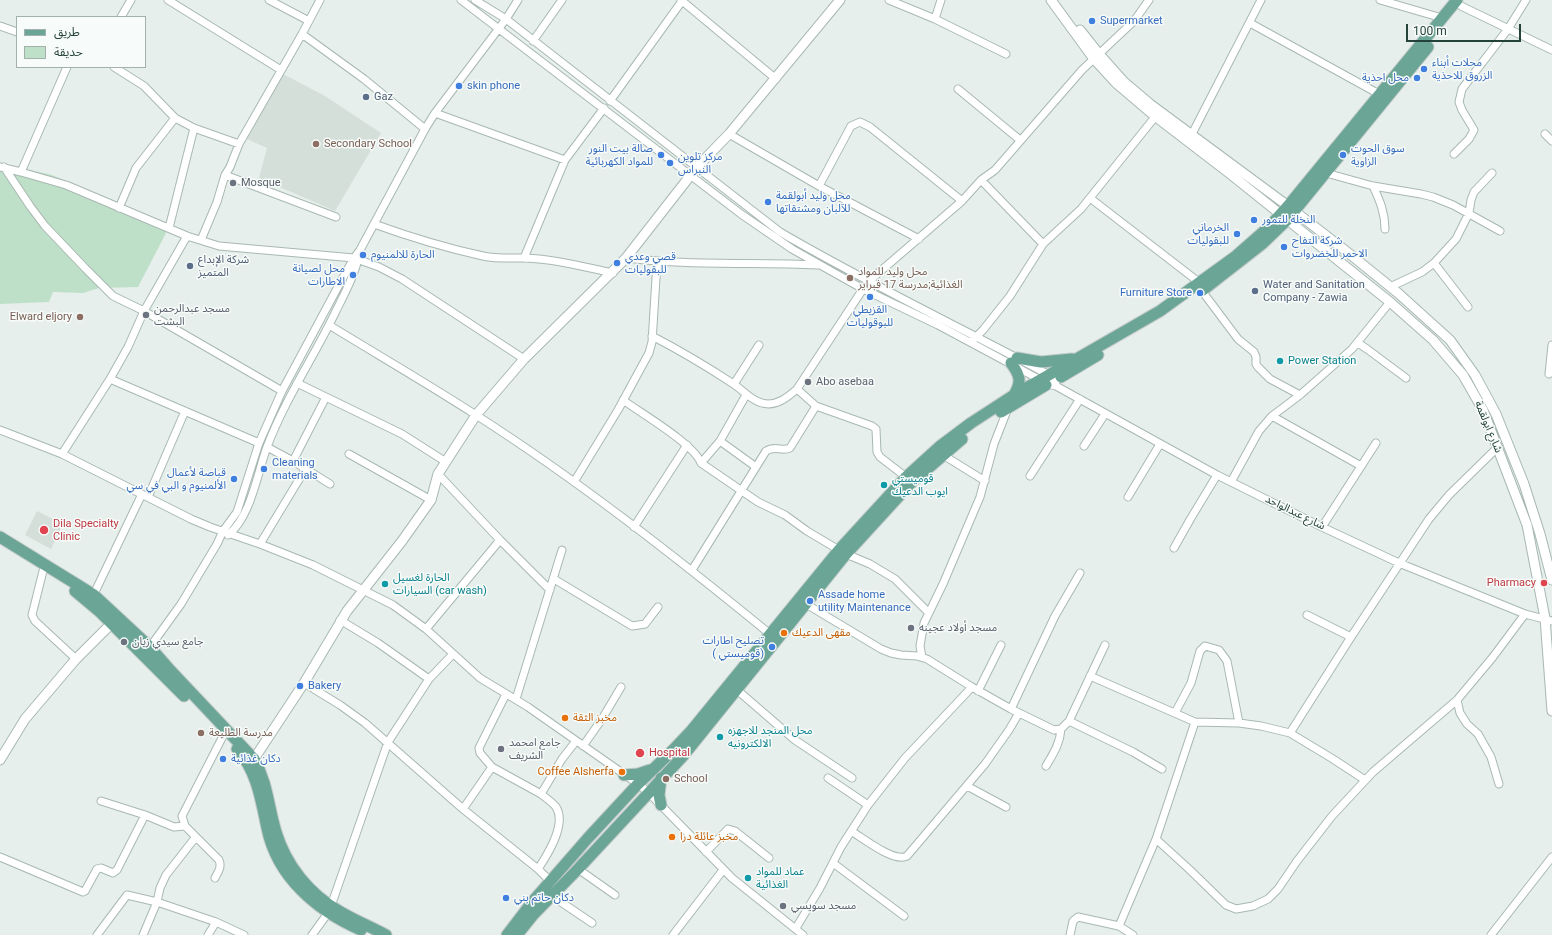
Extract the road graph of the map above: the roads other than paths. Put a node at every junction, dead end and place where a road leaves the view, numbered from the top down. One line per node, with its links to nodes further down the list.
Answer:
1 (131, 0): 20 (street)
2 (168, 0): 37 (street)
3 (269, 0): 24 (street)
4 (320, 0): 24 (street)
5 (461, 0): 27 (street)
6 (475, 0): 22 (street)
7 (518, 0): 22 (street)
8 (562, 0): 31 (street)
9 (840, 0): 38 (street)
10 (889, 0): 23 (street)
11 (941, 0): 23 (street)
12 (1051, 0): 34 (street)
13 (1058, 0): 34 (street)
14 (1149, 0): 34 (street)
15 (1262, 0): 25 (street)
16 (1380, 0): 21 (street)
17 (1526, 0): 28 (street)
18 (682, 1): 38 (street); 41 (street)
19 (1461, 2): 21 (main road); 28 (street); 60 (main road)
20 (122, 16)
21 (1442, 18): 40 (main road)
22 (506, 19): 27 (street); 31 (street)
23 (935, 19): 33 (street)
24 (309, 21): 30 (street)
25 (1250, 23): 40 (street); 49 (street)
26 (0, 26): 29 (street)
27 (499, 28): 42 (street); 43 (street)
28 (1508, 29): 32 (street); 54 (street)
29 (16, 32)
30 (302, 34): 37 (street); 47 (street)
31 (533, 41): 41 (street)
32 (1552, 50)
33 (1006, 54)
34 (1096, 57): 44 (street); 51 (street)
35 (67, 68): 59 (street)
36 (116, 68): 45 (street)
37 (281, 70): 53 (street)
38 (776, 78): 48 (street)
39 (958, 90): 51 (street)
40 (1379, 94): 69 (main road)
41 (610, 101): 58 (street)
42 (604, 108): 55 (street); 58 (street)
43 (435, 113): 47 (street); 55 (street)
44 (1158, 114): 49 (street, شارع ابولقمة); 66 (street); 72 (street, شارع ابولقمة)
45 (175, 118): 46 (street); 68 (street)
46 (194, 128): 53 (street); 74 (street)
47 (425, 129): 73 (street)
48 (729, 134): 58 (street); 64 (street)
49 (1192, 134): 69 (street, شارع ابولقمة)
50 (1545, 134): 52 (street)
51 (1020, 140): 63 (street)
52 (1552, 141)
53 (239, 144): 62 (street)
54 (1454, 154)
55 (565, 160): 81 (street)
56 (0, 163): 57 (street)
57 (3, 168): 59 (street); 94 (street)
58 (694, 171): 82 (street); 86 (street); 88 (street)
59 (21, 172): 68 (street)
60 (1326, 173): 65 (street); 69 (main road)
61 (1492, 173): 70 (street)
62 (225, 175): 71 (street); 79 (street)
63 (981, 180): 67 (street); 80 (street)
64 (819, 186): 67 (street); 78 (street)
65 (1373, 186): 70 (street); 75 (street)
66 (1090, 198): 80 (street); 89 (street)
67 (962, 201): 78 (street)
68 (119, 208): 74 (street)
69 (1291, 209): 72 (main road); 90 (street, شارع ابولقمة)
70 (1469, 213): 76 (street); 85 (street)
71 (336, 217)
72 (1284, 218): 89 (main road); 92 (street, شارع ابولقمة)
73 (374, 224): 81 (street); 83 (street)
74 (169, 228): 77 (street)
75 (1385, 229)
76 (1500, 231)
77 (187, 236): 79 (street); 94 (street)
78 (919, 239): 88 (street)
79 (201, 240): 83 (street)
80 (1043, 244): 97 (street)
81 (524, 258): 87 (street)
82 (626, 258): 84 (street); 87 (street)
83 (356, 259): 95 (street); 103 (street); 112 (street)
84 (657, 262): 86 (street); 96 (street)
85 (1434, 263): 90 (street); 93 (street)
86 (820, 265): 91 (street)
87 (612, 273): 103 (street)
88 (869, 281): 97 (street)
89 (1201, 287): 102 (main road); 108 (main road); 114 (street)
90 (1390, 287): 170 (street, شارع ابولقمة)
91 (863, 289): 98 (street); 111 (street)
92 (1390, 302): 99 (street); 133 (street, شارع ابولقمة)
93 (1468, 306)
94 (144, 311): 107 (street); 112 (street)
95 (329, 325): 109 (street); 123 (street)
96 (652, 336): 110 (street); 118 (street)
97 (976, 337): 98 (street); 104 (street)
98 (970, 342): 104 (street)
99 (1358, 343): 106 (street); 114 (street)
100 (759, 345): 110 (street)
101 (1552, 345): 105 (street)
102 (1077, 358): 104 (main road); 108 (main road)
103 (524, 359): 123 (street)
104 (1014, 361): 108 (street, شارع عبدالواحد); 115 (main road)
105 (1549, 374)
106 (1406, 378)
107 (110, 380): 121 (street); 134 (street)
108 (1050, 381): 115 (main road); 117 (street, شارع عبدالواحد); 120 (main road)
109 (297, 383): 116 (street); 132 (street)
110 (734, 384): 113 (street)
111 (797, 389): 113 (street); 119 (street)
112 (282, 391): 128 (street)
113 (746, 394): 126 (street)
114 (1300, 394): 124 (street)
115 (1014, 395): 146 (main road)
116 (326, 398): 137 (street); 138 (street)
117 (1080, 399): 122 (street, شارع عبدالواحد); 145 (street)
118 (623, 400): 130 (street); 148 (street)
119 (816, 406): 141 (street); 146 (street)
120 (1008, 408): 136 (main road); 147 (street)
121 (185, 411): 128 (street); 152 (street)
122 (1105, 414): 129 (street, شارع عبدالواحد); 131 (street)
123 (476, 415): 138 (street); 148 (street)
124 (1272, 416): 140 (street); 149 (street)
125 (0, 430): 134 (street)
126 (720, 441): 139 (street); 141 (street)
127 (1376, 442): 140 (street)
128 (259, 443): 157 (street)
129 (1160, 444): 144 (street, شارع عبدالواحد); 153 (street)
130 (687, 445): 139 (street); 156 (street)
131 (1084, 446)
132 (267, 447): 137 (street); 157 (street)
133 (1498, 447): 165 (street); 179 (street, شارع ابولقمة)
134 (62, 454): 152 (street)
135 (349, 454): 154 (street)
136 (943, 455): 147 (street); 164 (main road)
137 (293, 461): 142 (street)
138 (446, 462): 143 (street)
139 (701, 463): 151 (street)
140 (1361, 466): 155 (street)
141 (756, 467): 151 (street)
142 (306, 468): 150 (street); 160 (street)
143 (438, 474): 154 (street); 159 (street)
144 (1217, 475): 149 (street, شارع عبدالواحد); 162 (street)
145 (1030, 476)
146 (906, 477): 164 (main road)
147 (984, 481): 176 (street)
148 (574, 482): 156 (street)
149 (1231, 482): 155 (street, شارع عبدالواحد)
150 (330, 484)
151 (741, 490): 164 (street); 166 (street)
152 (145, 495): 157 (street); 173 (street)
153 (1128, 497)
154 (431, 500): 171 (street)
155 (1322, 527): 165 (street, شارع عبدالواحد)
156 (634, 528): 166 (street)
157 (226, 532): 160 (street); 187 (street)
158 (0, 537): 173 (main road)
159 (500, 540): 172 (street); 182 (street)
160 (260, 544): 171 (street)
161 (0, 545): 167 (main road)
162 (1174, 548)
163 (562, 550): 169 (street)
164 (843, 552): 174 (main road); 176 (street); 183 (main road)
165 (1399, 563): 177 (street, شارع عبدالواحد); 184 (street)
166 (692, 570): 183 (street)
167 (43, 571): 173 (main road); 190 (street)
168 (1080, 573): 200 (street)
169 (554, 579): 172 (street); 175 (street)
170 (1552, 580)
171 (363, 590): 181 (street); 182 (street)
172 (550, 590): 198 (street)
173 (92, 598): 180 (main road)
174 (806, 604): 189 (street); 195 (main road)
175 (658, 607)
176 (928, 612): 189 (street)
177 (1525, 614): 179 (street, شارع عبدالواحد); 199 (street)
178 (1306, 615): 184 (street)
179 (1549, 619): 201 (street, شارع ابولقمة)
180 (115, 620): 187 (main road); 190 (street)
181 (340, 620): 192 (street); 193 (street)
182 (426, 629): 188 (street)
183 (770, 634): 217 (main road)
184 (1351, 637): 208 (street)
185 (1001, 645): 196 (street)
186 (1105, 645): 191 (street)
187 (146, 650): 209 (main road); 214 (main road)
188 (453, 654): 192 (street); 197 (street)
189 (922, 657): 196 (street)
190 (76, 659): 213 (street)
191 (1090, 676): 203 (street); 204 (street)
192 (429, 679): 211 (street)
193 (304, 683): 211 (street); 214 (street)
194 (621, 686): 212 (street)
195 (736, 689): 220 (main road); 222 (street)
196 (975, 689): 200 (street); 231 (street)
197 (506, 694): 198 (street); 216 (street)
198 (516, 699): 210 (street)
199 (1457, 700): 223 (street); 225 (street)
200 (1011, 709): 202 (street)
201 (1552, 711)
202 (1019, 713): 207 (street); 226 (street)
203 (1175, 714): 205 (street); 206 (street)
204 (1069, 721): 207 (street); 218 (street)
205 (1195, 722): 206 (street); 238 (street)
206 (1239, 723): 208 (street)
207 (1061, 729): 215 (street)
208 (1290, 733): 223 (street)
209 (223, 736): 214 (main road); 235 (street)
210 (576, 741): 212 (street); 228 (street)
211 (388, 742): 233 (street); 252 (street)
212 (583, 746): 219 (street)
213 (0, 760)
214 (250, 761): 252 (main road)
215 (1046, 766)
216 (492, 767): 228 (street); 233 (street)
217 (654, 768): 219 (main road); 224 (main road)
218 (1162, 769)
219 (624, 775): 224 (street)
220 (662, 778): 227 (main road); 230 (main road)
221 (828, 778): 231 (street)
222 (852, 778)
223 (1365, 780): 238 (street)
224 (638, 784): 227 (street); 248 (main road)
225 (1498, 784)
226 (967, 786): 232 (street); 236 (street)
227 (648, 792): 230 (street); 245 (main road)
228 (541, 794): 244 (street)
229 (101, 801): 234 (street)
230 (661, 805): 239 (street)
231 (868, 805): 236 (street)
232 (1006, 808)
233 (463, 809): 244 (street)
234 (145, 815): 235 (street); 240 (street)
235 (184, 826): 237 (street)
236 (851, 831): 243 (street)
237 (195, 838): 247 (street); 251 (street)
238 (1156, 839): 256 (street)
239 (706, 852): 242 (street); 246 (street)
240 (0, 857)
241 (1552, 857): 271 (street)
242 (769, 858)
243 (833, 863): 253 (street); 257 (street)
244 (538, 869): 248 (street)
245 (578, 869): 249 (street); 250 (main road)
246 (724, 870): 257 (street); 267 (street)
247 (215, 878)
248 (550, 881): 265 (main road)
249 (615, 895)
250 (552, 896): 255 (street); 266 (main road)
251 (157, 902): 254 (street); 258 (street); 259 (street)
252 (329, 910): 262 (street); 263 (main road); 264 (main road)
253 (904, 916)
254 (216, 922): 260 (street); 261 (street)
255 (592, 923)
256 (1119, 926): 269 (street); 270 (street)
257 (796, 928): 268 (street)
258 (97, 935)
259 (143, 935)
260 (208, 935)
261 (244, 935)
262 (312, 935)
263 (372, 935)
264 (386, 935)
265 (507, 935)
266 (517, 935)
267 (674, 935)
268 (803, 935)
269 (1070, 935)
270 (1133, 935)
271 (1491, 935)

